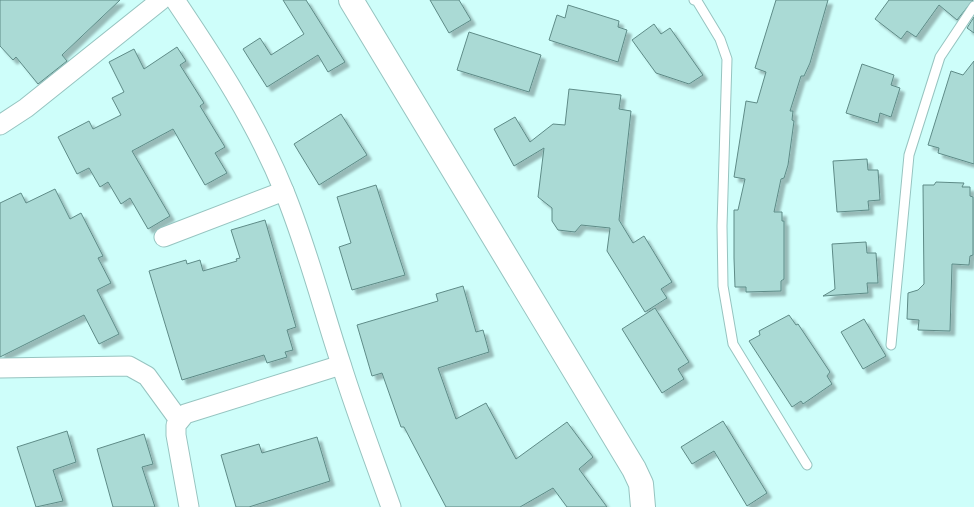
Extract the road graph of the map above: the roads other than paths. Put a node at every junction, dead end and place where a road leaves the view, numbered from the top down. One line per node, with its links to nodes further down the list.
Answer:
1 (161, 0): 6 (street)
2 (175, 0): 7 (street)
3 (351, 0): 16 (street)
4 (697, 0): 13 (lane)
5 (974, 6): 9 (lane)
6 (0, 125)
7 (284, 191): 8 (street); 10 (street)
8 (164, 237)
9 (891, 345)
10 (341, 365): 12 (street); 15 (street)
11 (0, 368): 12 (street)
12 (179, 420): 14 (street)
13 (807, 465)
14 (189, 507)
15 (391, 507)
16 (643, 507)

